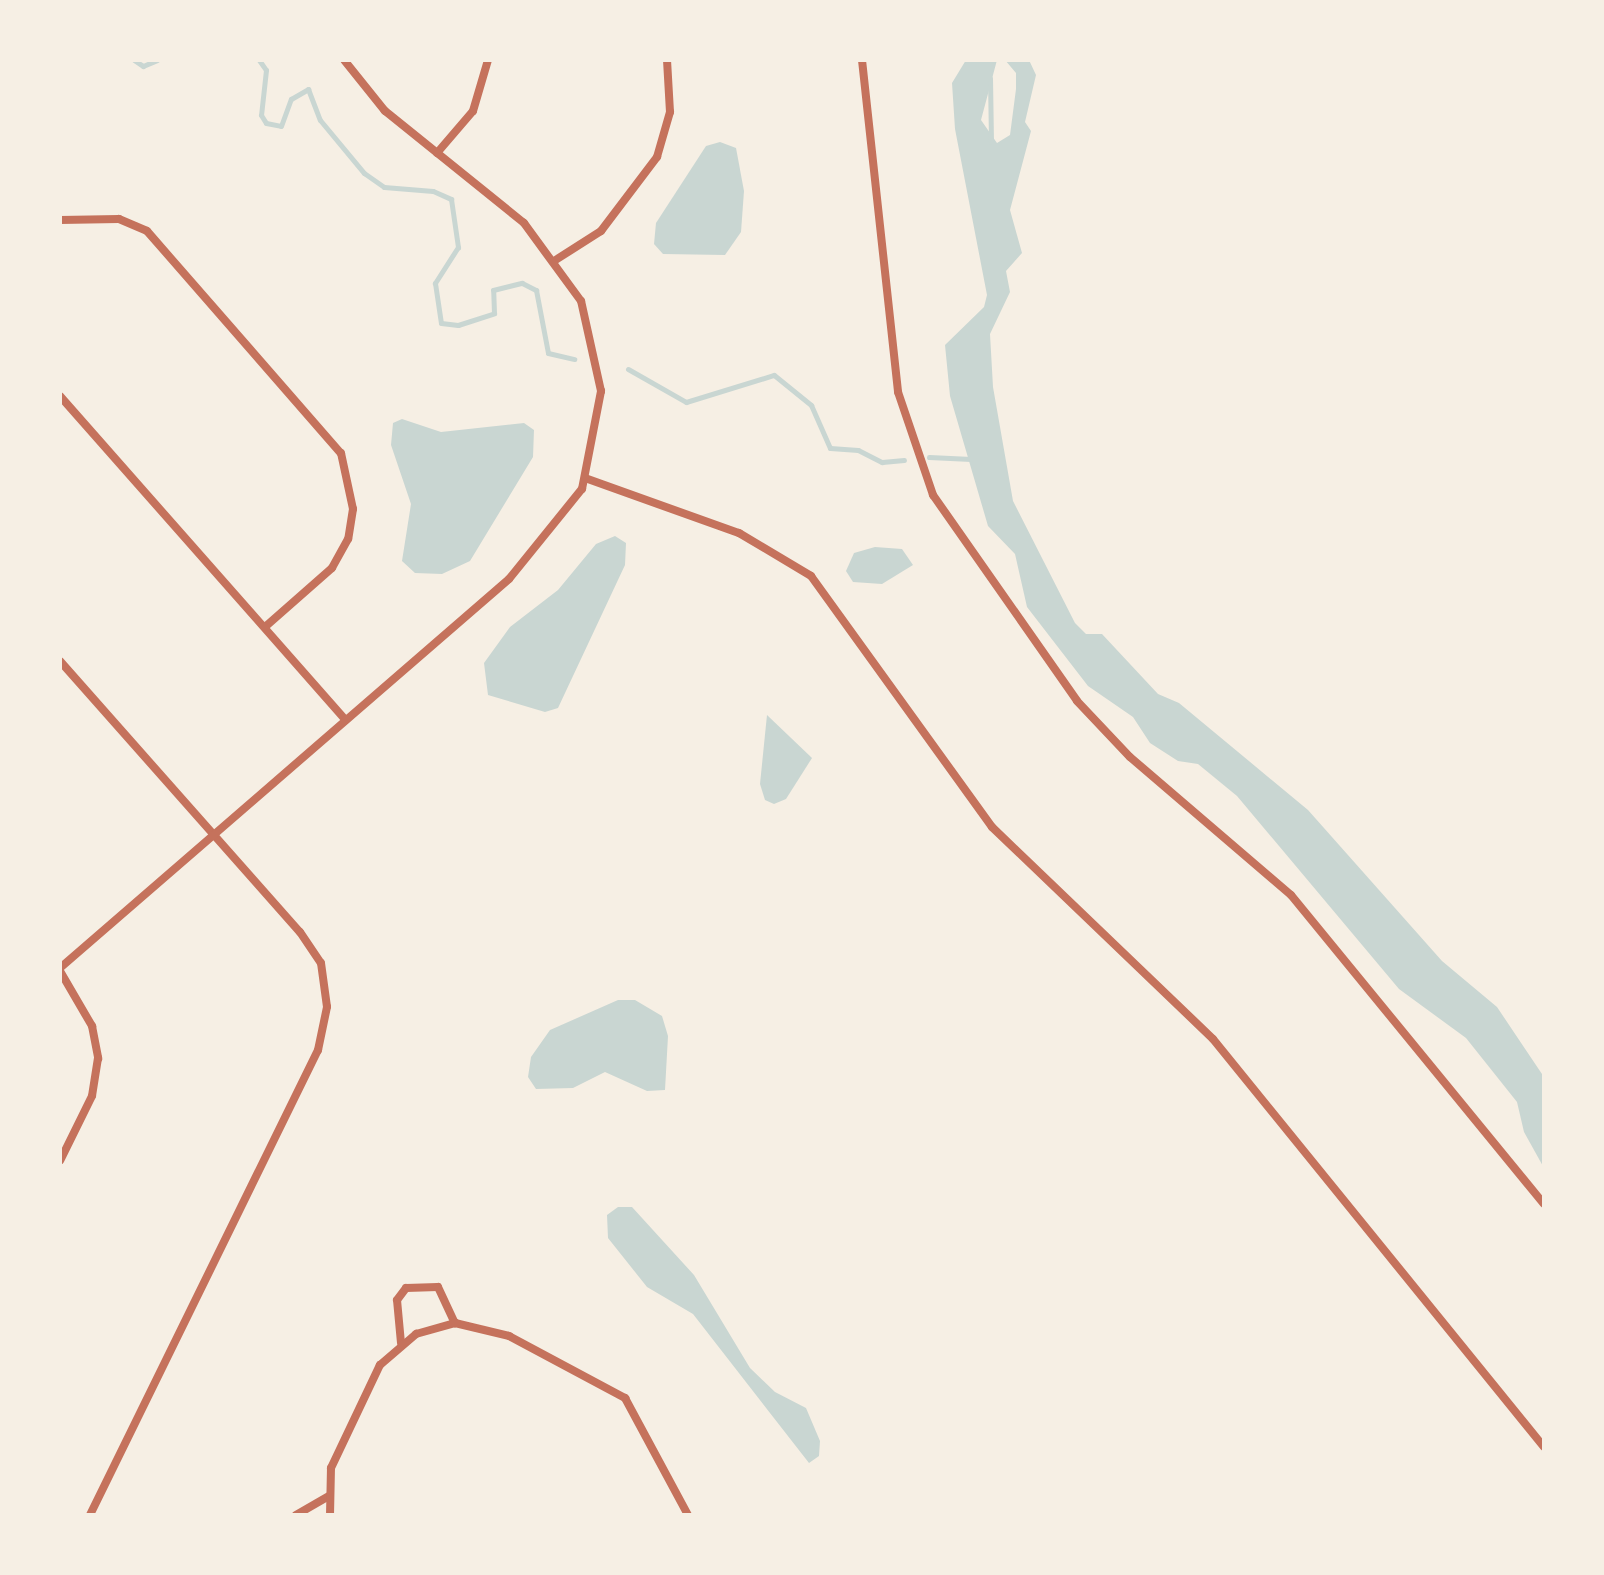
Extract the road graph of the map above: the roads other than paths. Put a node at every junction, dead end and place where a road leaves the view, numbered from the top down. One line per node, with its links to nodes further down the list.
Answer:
1 (344, 60): 5 (street)
2 (488, 60): 5 (street)
3 (667, 60): 7 (street)
4 (862, 60): 16 (street)
5 (438, 153): 7 (street)
6 (60, 220): 10 (street)
7 (554, 260): 9 (street)
8 (60, 396): 10 (street)
9 (585, 478): 12 (street); 19 (street)
10 (265, 627): 12 (street)
11 (60, 661): 13 (street)
12 (346, 720): 13 (street)
13 (213, 835): 14 (street); 21 (street)
14 (60, 970): 15 (street)
15 (60, 1161)
16 (1544, 1204)
17 (455, 1323): 18 (street); 18 (street); 24 (street)
18 (400, 1344): 20 (street)
19 (1544, 1447)
20 (329, 1496): 22 (street); 23 (street)
21 (90, 1515)
22 (296, 1515)
23 (330, 1515)
24 (688, 1515)

